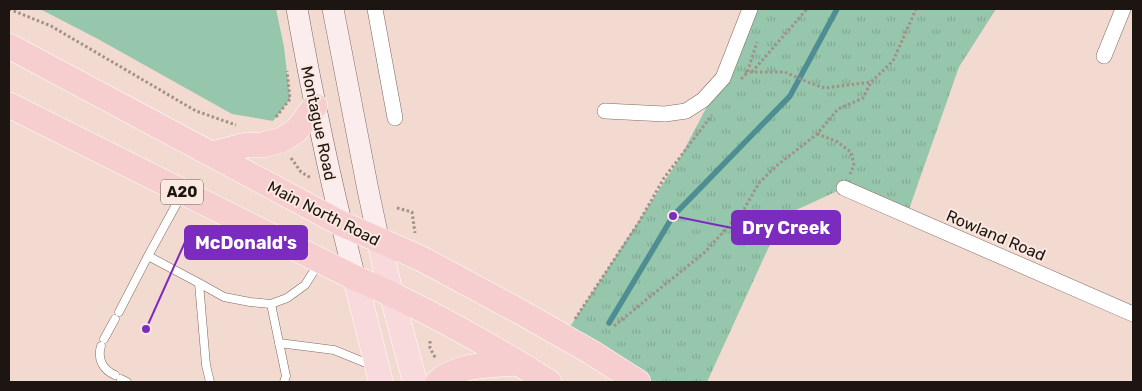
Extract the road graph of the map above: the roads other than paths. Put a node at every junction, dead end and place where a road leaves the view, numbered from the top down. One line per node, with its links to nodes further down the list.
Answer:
1 (297, 9): 9 (main road, Montague Road)
2 (333, 9): 16 (main road)
3 (375, 9): 11 (street)
4 (750, 9): 10 (street)
5 (1123, 9): 7 (street)
6 (9, 46): 12 (highway, Main North Road)
7 (1104, 56)
8 (9, 105): 14 (highway, A20)
9 (314, 106): 12 (highway); 15 (main road, Montague Road)
10 (605, 111)
11 (395, 118)
12 (212, 154): 15 (highway, Main North Road)
13 (844, 188): 23 (street, Rowland Road)
14 (183, 192): 17 (lane); 18 (highway, A20)
15 (340, 223): 16 (highway, Main North Road); 19 (main road, Montague Road)
16 (380, 242): 21 (main road); 33 (highway, Main North Road)
17 (148, 256): 20 (lane); 28 (lane)
18 (320, 261): 19 (highway, A20); 22 (lane)
19 (355, 278): 21 (highway, A20); 27 (main road, Montague Road)
20 (198, 283): 22 (lane); 29 (lane)
21 (391, 293): 25 (highway, A20); 31 (main road)
22 (271, 304): 24 (lane)
23 (1133, 314)
24 (279, 343): 27 (lane); 30 (lane)
25 (518, 363): 26 (highway); 32 (highway, A20)
26 (437, 372)
27 (379, 376)
28 (121, 379)
29 (210, 382)
30 (284, 382)
31 (415, 382)
32 (549, 382)
33 (638, 382)

